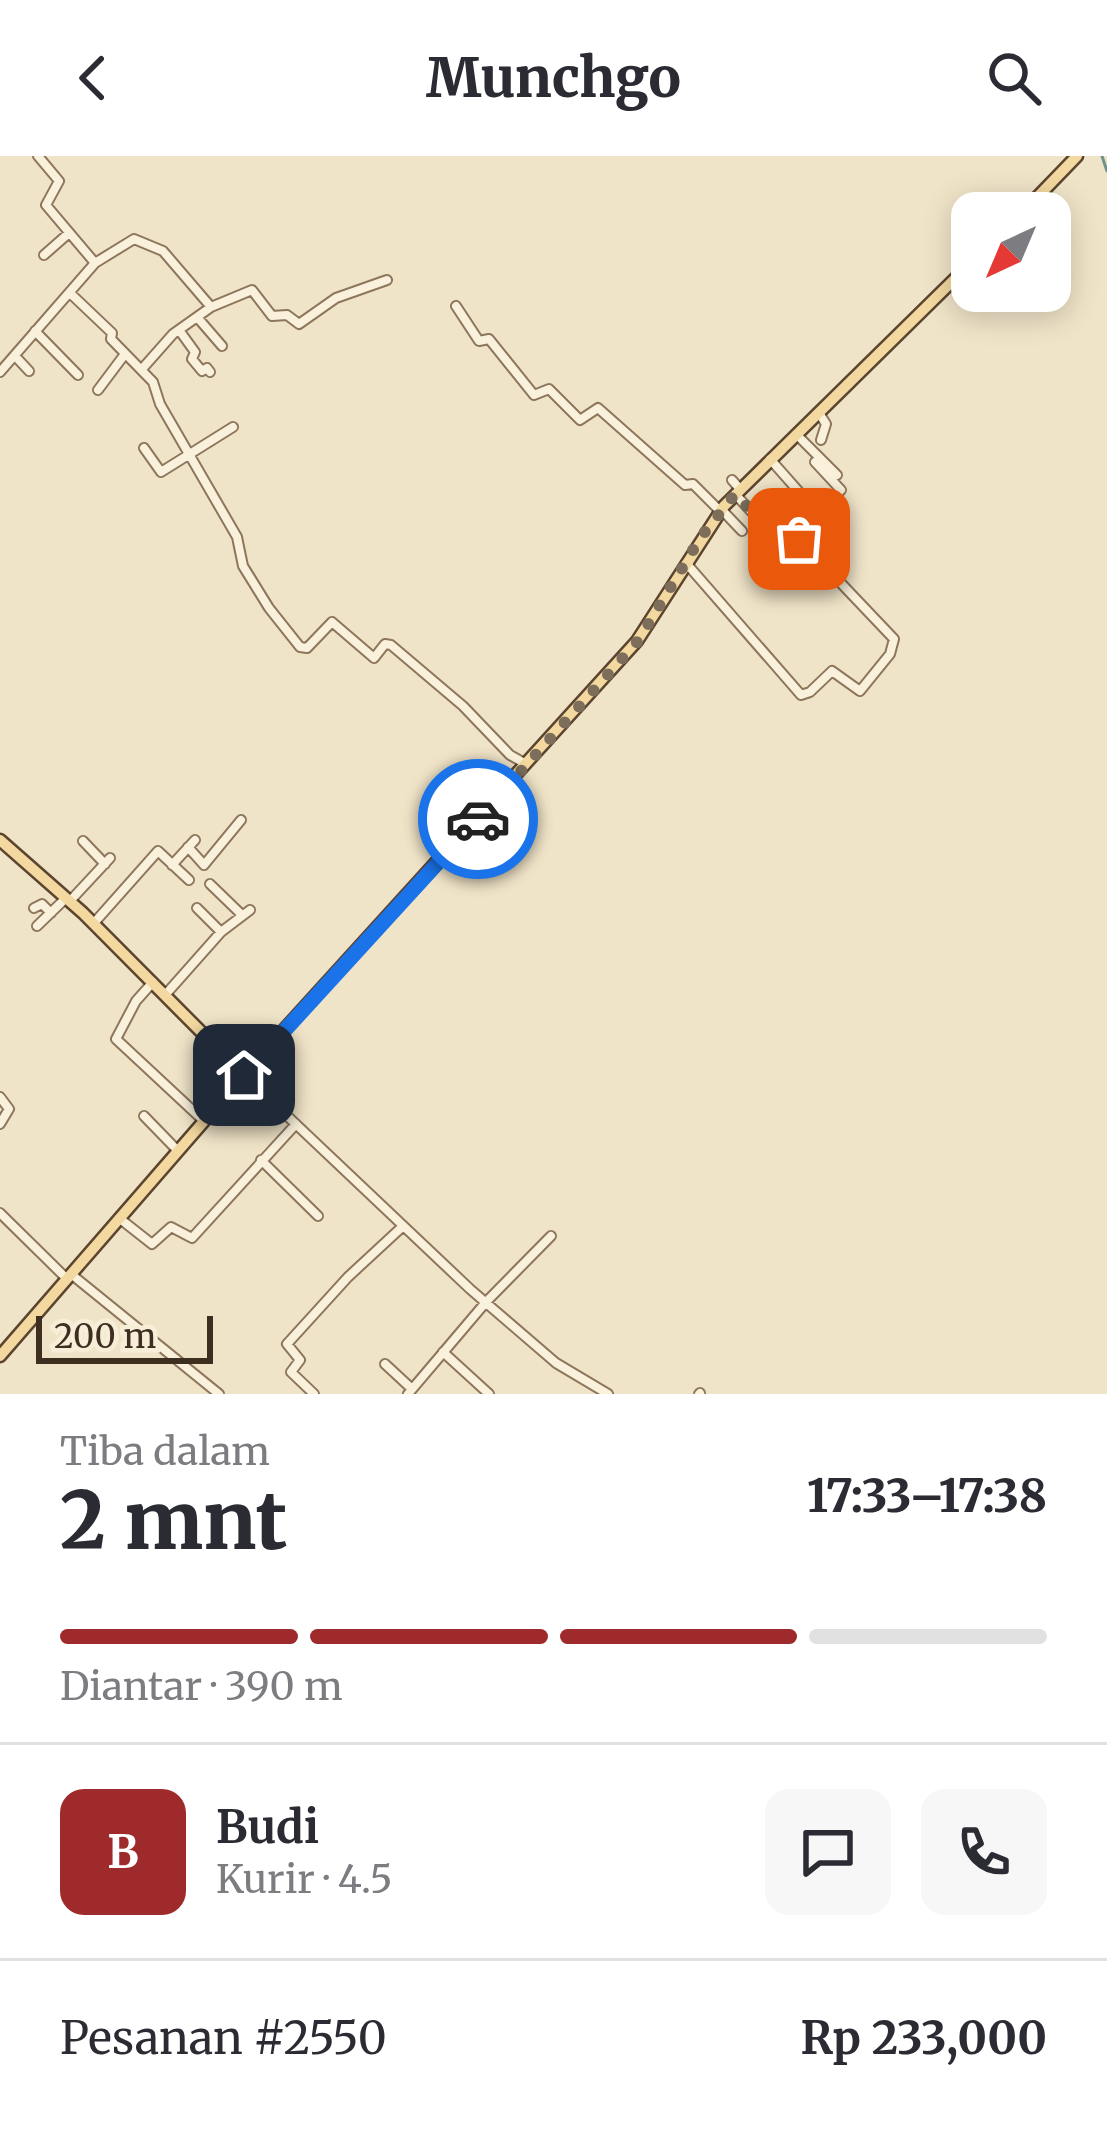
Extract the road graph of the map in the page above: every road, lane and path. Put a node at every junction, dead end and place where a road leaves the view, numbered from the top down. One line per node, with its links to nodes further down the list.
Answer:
1 (38, 156): 4 (street)
2 (1071, 158): 3 (main road)
3 (1041, 192)
4 (69, 232): 5 (street); 6 (street)
5 (44, 254)
6 (95, 263): 9 (street); 11 (street)
7 (386, 280): 11 (street)
8 (951, 283): 24 (main road)
9 (70, 294): 14 (street); 16 (street)
10 (456, 306): 35 (street)
11 (211, 307): 12 (street)
12 (197, 317): 13 (street); 15 (street)
13 (178, 330): 18 (street); 20 (street)
14 (35, 331): 17 (street); 22 (street)
15 (222, 346)
16 (125, 354): 18 (street); 23 (street)
17 (15, 356): 19 (street); 21 (street)
18 (142, 369): 29 (street)
19 (29, 371)
20 (210, 372)
21 (0, 373)
22 (78, 375)
23 (98, 390)
24 (819, 413): 26 (main road); 27 (street)
25 (232, 428): 29 (street)
26 (796, 434): 30 (main road); 32 (street)
27 (821, 440)
28 (144, 448): 29 (street)
29 (192, 454): 39 (street)
30 (770, 459): 33 (main road); 34 (street)
31 (815, 462): 37 (street)
32 (837, 475)
33 (736, 488): 35 (main road); 37 (street)
34 (800, 493)
35 (720, 510): 36 (street); 38 (main road)
36 (742, 531)
37 (796, 536): 38 (street)
38 (686, 563): 39 (main road)
39 (527, 765): 55 (main road)
40 (241, 820): 43 (street)
41 (0, 841): 46 (main road)
42 (82, 841): 46 (street)
43 (172, 865): 44 (street); 50 (street)
44 (189, 880)
45 (210, 884): 52 (street)
46 (68, 899): 49 (street); 50 (main road)
47 (34, 908): 49 (street)
48 (196, 908): 52 (street)
49 (51, 913): 51 (street)
50 (94, 923): 53 (main road)
51 (37, 926)
52 (221, 932): 54 (street)
53 (153, 982): 54 (main road); 58 (street)
54 (166, 994): 55 (main road)
55 (244, 1075): 58 (main road); 60 (street)
56 (0, 1097): 59 (street)
57 (143, 1116): 61 (street)
58 (204, 1121): 61 (main road)
59 (0, 1124)
60 (296, 1124): 62 (street); 66 (street)
61 (178, 1151): 65 (main road)
62 (262, 1160): 64 (street); 65 (street)
63 (0, 1214): 68 (street)
64 (318, 1216)
65 (118, 1218): 68 (main road)
66 (402, 1226): 69 (street); 75 (street)
67 (551, 1236): 69 (street)
68 (68, 1275): 71 (main road); 74 (street)
69 (486, 1302): 70 (street); 77 (street)
70 (442, 1352): 73 (street); 76 (street)
71 (0, 1356)
72 (385, 1364): 73 (street)
73 (410, 1391)
74 (219, 1394)
75 (314, 1394)
76 (489, 1394)
77 (608, 1394)

